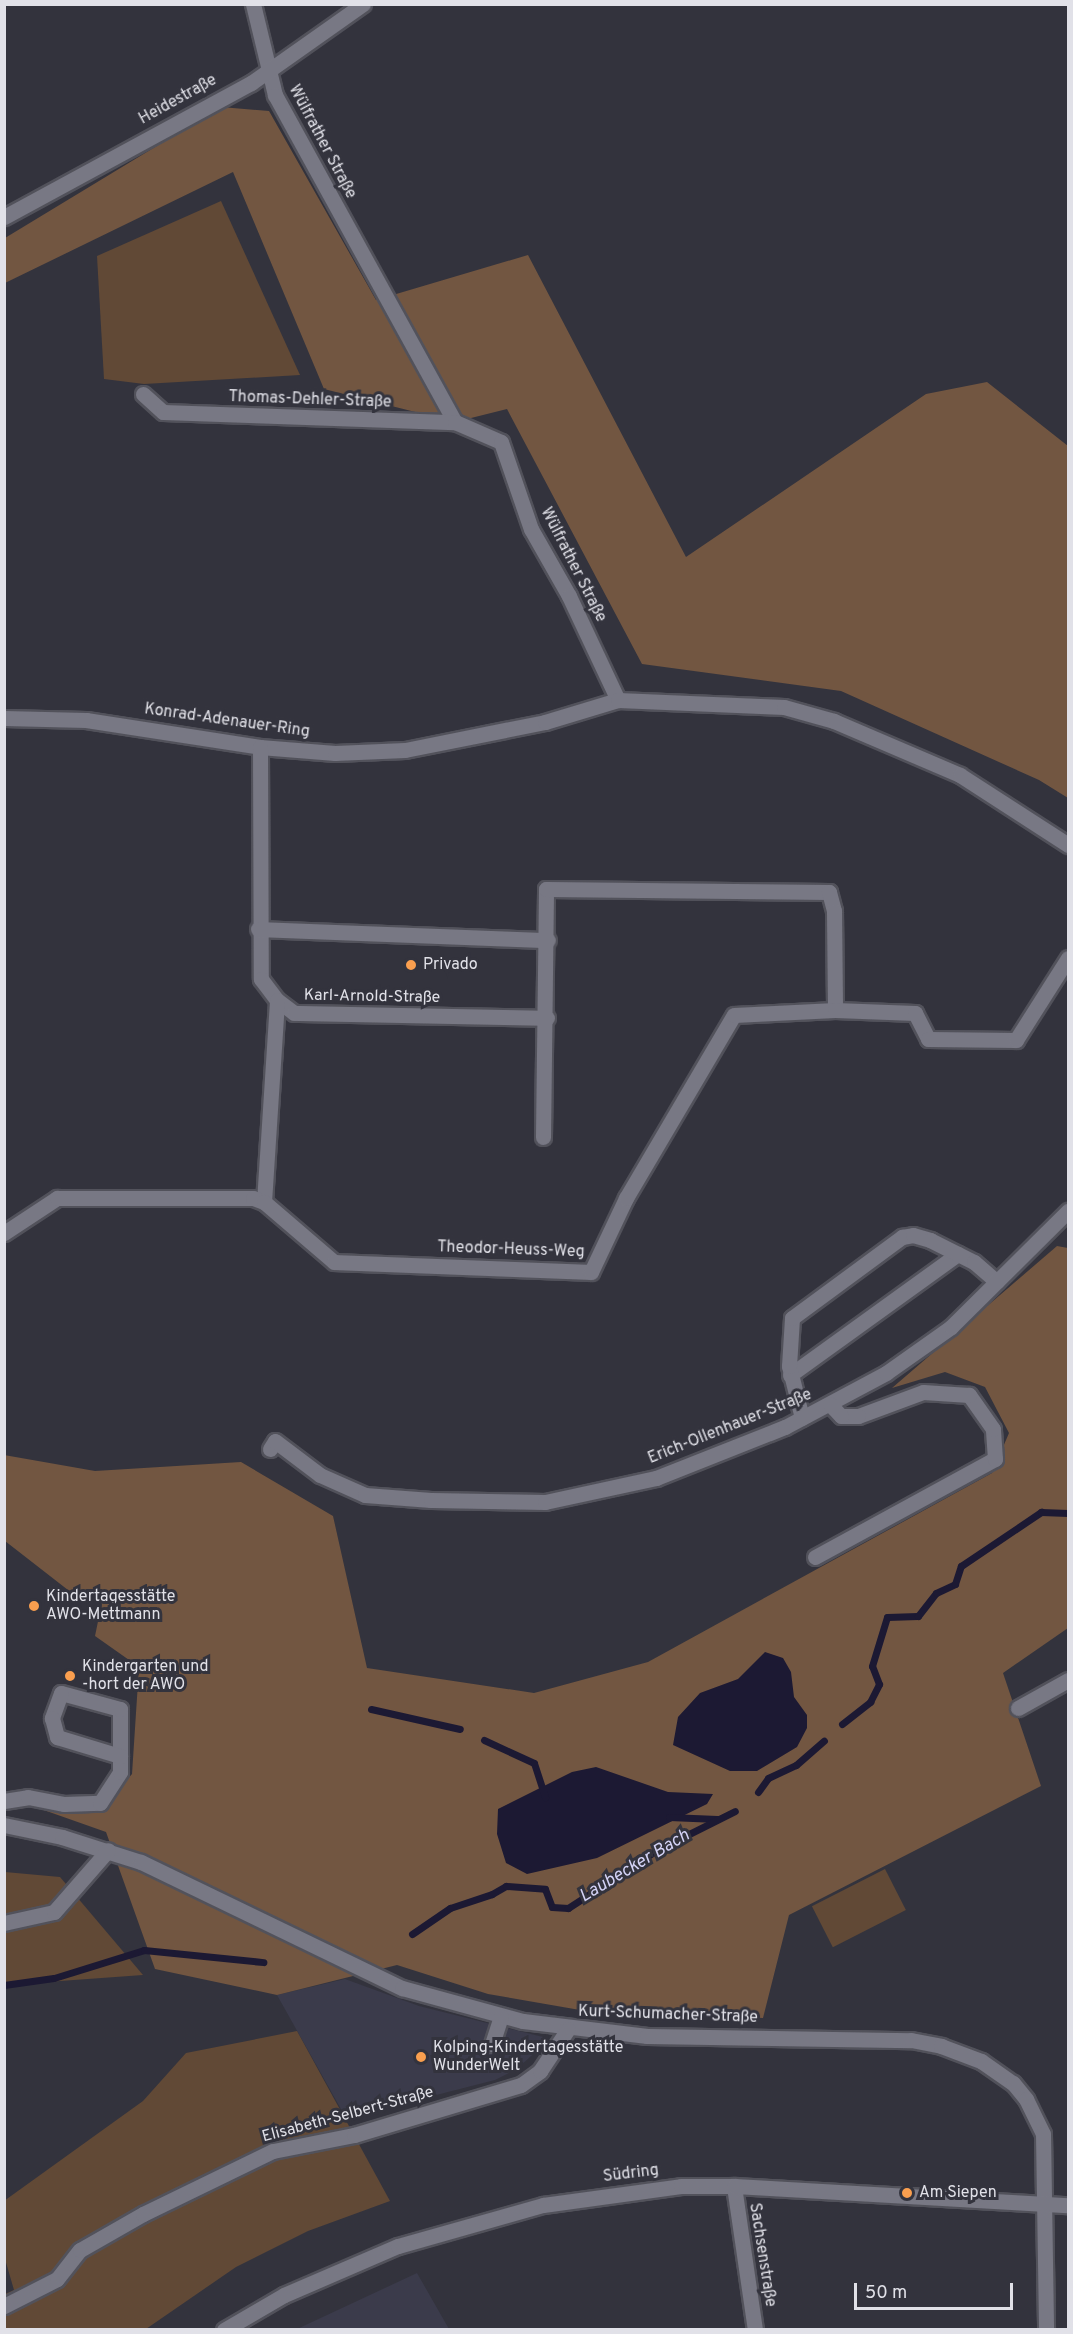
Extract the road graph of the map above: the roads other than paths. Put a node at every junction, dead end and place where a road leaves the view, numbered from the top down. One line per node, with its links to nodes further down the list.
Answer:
1 (254, 4): 3 (street, Wülfrather Straße)
2 (363, 4): 3 (street, Heidestraße)
3 (268, 69): 4 (street, Heidestraße); 6 (street, Wülfrather Straße)
4 (4, 217)
5 (142, 394): 6 (street, Thomas-Dehler-Straße)
6 (455, 422): 7 (street, Wülfrather Straße)
7 (618, 700): 9 (street, Konrad-Adenauer-Ring); 10 (street)
8 (4, 718): 9 (street, Konrad-Adenauer-Ring)
9 (260, 747): 11 (street, Karl-Arnold-Straße)
10 (1068, 845)
11 (258, 929): 12 (street); 14 (street, Karl-Arnold-Straße)
12 (548, 939): 15 (street); 16 (street)
13 (1068, 958): 15 (street, Theodor-Heuss-Weg)
14 (278, 1000): 16 (street, Karl-Arnold-Straße); 18 (street)
15 (836, 1010): 18 (street, Theodor-Heuss-Weg)
16 (547, 1018): 17 (street)
17 (543, 1137)
18 (264, 1202): 20 (street)
19 (1068, 1211): 22 (street, Erich-Ollenhauer-Straße)
20 (4, 1233)
21 (958, 1254): 22 (street); 23 (street); 23 (street)
22 (997, 1282): 24 (street, Erich-Ollenhauer-Straße)
23 (790, 1375): 25 (street)
24 (830, 1404): 25 (street, Erich-Ollenhauer-Straße); 27 (street, Erich-Ollenhauer-Straße)
25 (802, 1418): 26 (street, Erich-Ollenhauer-Straße)
26 (270, 1449)
27 (815, 1557)
28 (1068, 1680): 29 (street)
29 (1018, 1708)
30 (120, 1756): 30 (street); 31 (street)
31 (4, 1801)
32 (4, 1825): 33 (street, Kurt-Schumacher-Straße)
33 (108, 1850): 34 (street); 35 (street, Kurt-Schumacher-Straße)
34 (4, 1923)
35 (501, 2016): 36 (street, Kurt-Schumacher-Straße); 37 (street)
36 (568, 2029): 39 (street, Kurt-Schumacher-Straße); 41 (street, Elisabeth-Selbert-Straße)
37 (492, 2044)
38 (734, 2186): 39 (street, Südring); 42 (street, Südring); 43 (street, Sachsenstraße)
39 (1047, 2204): 40 (street, Südring); 44 (street, Kurt-Schumacher-Straße)
40 (1068, 2205)
41 (4, 2306)
42 (224, 2330)
43 (755, 2330)
44 (1046, 2330)

